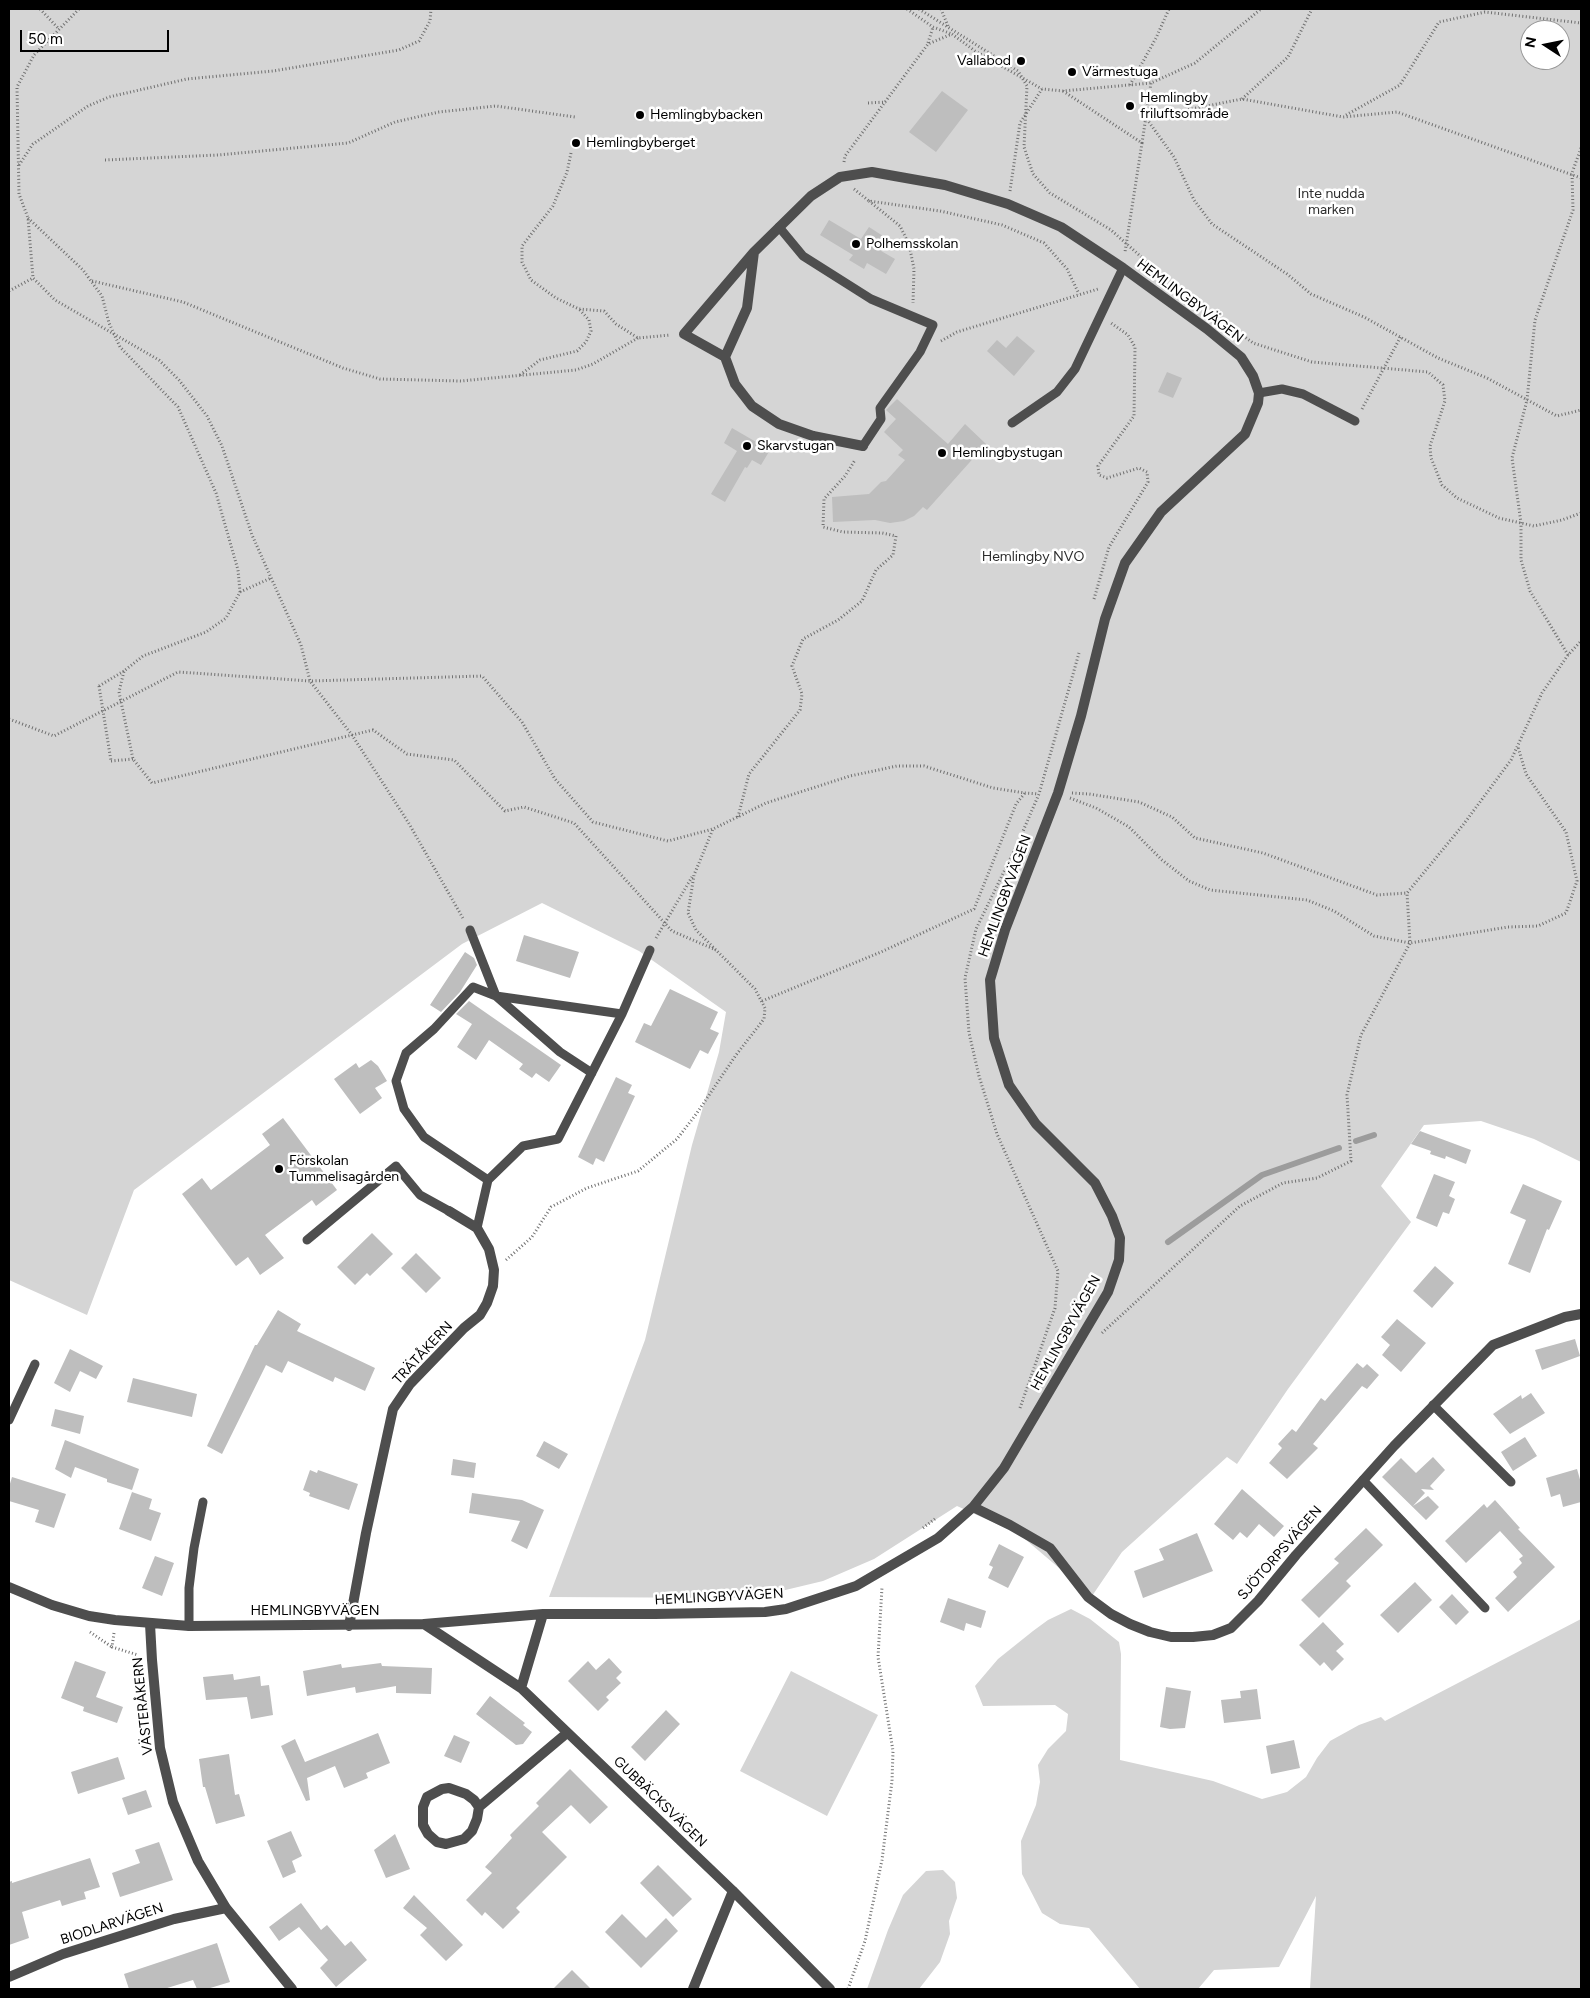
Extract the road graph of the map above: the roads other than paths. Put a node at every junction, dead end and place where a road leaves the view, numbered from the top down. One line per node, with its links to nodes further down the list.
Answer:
1 (780, 227): 2 (street, HEMLINGBYVÄGEN); 3 (street, HEMLINGBYVÄGEN); 8 (lane)
2 (754, 252): 4 (street); 4 (street, HEMLINGBYVÄGEN)
3 (1123, 268): 5 (street, HEMLINGBYVÄGEN); 7 (lane)
4 (726, 357): 8 (street)
5 (1259, 393): 6 (lane); 25 (street, HEMLINGBYVÄGEN)
6 (1355, 421)
7 (1012, 423)
8 (863, 446)
9 (470, 930): 11 (lane)
10 (650, 950): 12 (lane)
11 (496, 996): 12 (lane); 13 (lane); 14 (lane)
12 (622, 1014): 13 (lane)
13 (592, 1073): 14 (lane)
14 (488, 1180): 16 (lane)
15 (449, 1211): 16 (street, TRÄTÅKERN); 17 (lane)
16 (477, 1228): 32 (street, TRÄTÅKERN)
17 (307, 1240)
18 (1581, 1314): 20 (street, SJÖTORPSVÄGEN)
19 (35, 1364): 21 (lane)
20 (1433, 1405): 22 (street, SJÖTORPSVÄGEN); 23 (lane)
21 (9, 1420)
22 (1363, 1480): 25 (street, SJÖTORPSVÄGEN); 27 (lane)
23 (1511, 1482)
24 (203, 1502): 31 (lane)
25 (973, 1507): 28 (street, HEMLINGBYVÄGEN)
26 (9, 1587): 29 (street, HEMLINGBYVÄGEN)
27 (1485, 1608)
28 (543, 1614): 30 (street, HEMLINGBYVÄGEN); 33 (street)
29 (150, 1624): 31 (street, HEMLINGBYVÄGEN); 37 (street, VÄSTERÅKERN)
30 (424, 1624): 32 (street, HEMLINGBYVÄGEN); 33 (street, GUBBÄCKSVÄGEN)
31 (189, 1626): 32 (street, HEMLINGBYVÄGEN)
32 (350, 1626)
33 (522, 1688): 34 (street, GUBBÄCKSVÄGEN)
34 (567, 1733): 35 (street); 36 (street, GUBBÄCKSVÄGEN)
35 (479, 1807): 35 (street)
36 (733, 1891): 40 (street); 41 (street, GUBBÄCKSVÄGEN)
37 (226, 1908): 38 (street, BIODLARVÄGEN); 39 (street, VÄSTERÅKERN)
38 (9, 1977)
39 (292, 1989)
40 (693, 1989)
41 (830, 1989)

